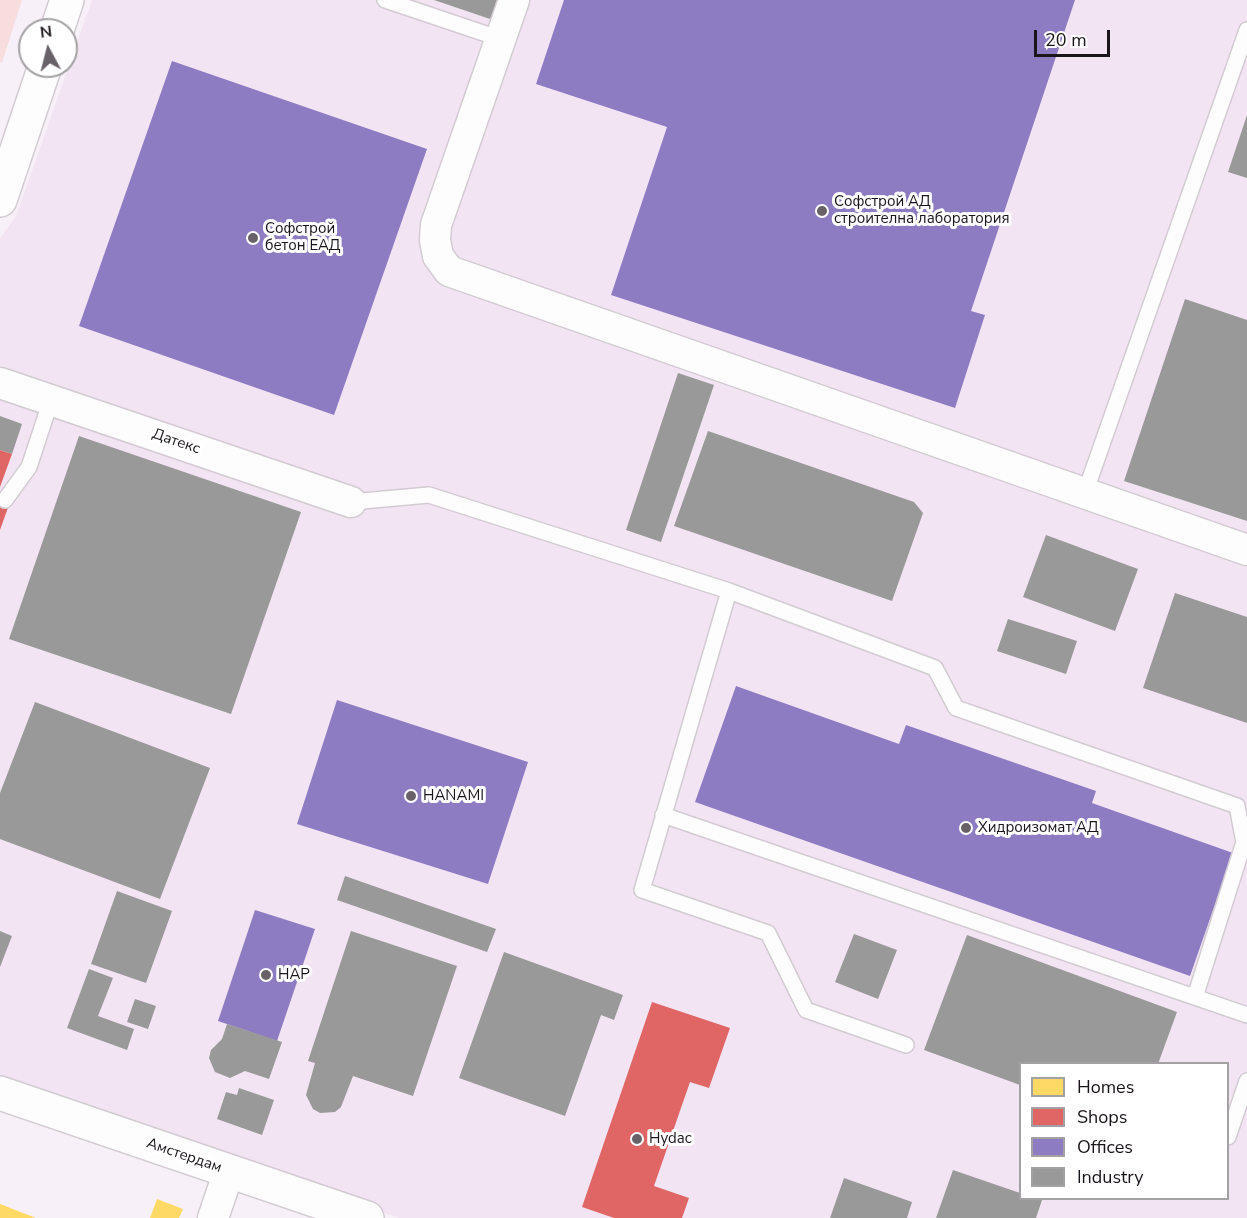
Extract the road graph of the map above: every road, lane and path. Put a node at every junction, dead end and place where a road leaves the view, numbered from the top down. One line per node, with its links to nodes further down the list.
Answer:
1 (68, 0): 4 (street)
2 (386, 0): 6 (lane)
3 (514, 0): 6 (street)
4 (61, 18)
5 (1247, 30): 11 (lane)
6 (501, 39): 11 (street)
7 (41, 78): 8 (street)
8 (0, 200)
9 (0, 383): 10 (street, Датекс)
10 (51, 400): 12 (lane); 13 (street, Датекс)
11 (1085, 493): 14 (street)
12 (5, 500)
13 (351, 502): 15 (lane)
14 (1247, 550)
15 (729, 591): 16 (lane); 17 (lane)
16 (663, 815): 17 (lane); 19 (lane)
17 (1195, 997): 18 (lane)
18 (1247, 1015)
19 (906, 1045)
20 (1247, 1081): 22 (lane)
21 (0, 1093): 23 (street, Амстердам)
22 (1229, 1131)
23 (229, 1171): 24 (street); 25 (street, Амстердам)
24 (213, 1218)
25 (367, 1218)

